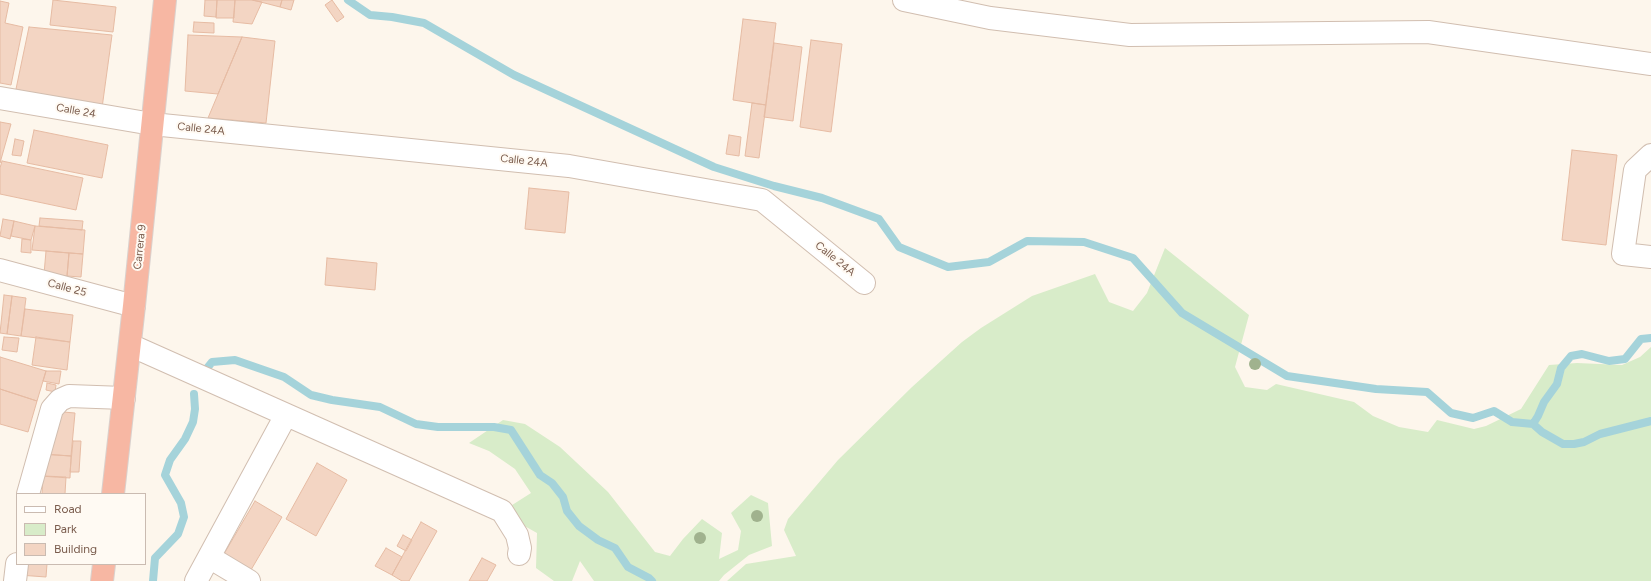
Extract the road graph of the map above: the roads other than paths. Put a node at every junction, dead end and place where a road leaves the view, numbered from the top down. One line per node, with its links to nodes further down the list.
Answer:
1 (165, 0): 5 (highway, Carrera 9)
2 (904, 0): 3 (street)
3 (1650, 67)
4 (0, 98): 5 (street, Calle 24)
5 (152, 124): 9 (street, Calle 24A); 10 (highway, Carrera 9)
6 (1651, 155): 7 (street)
7 (1651, 257)
8 (0, 270): 10 (street, Calle 25)
9 (864, 283)
10 (134, 306): 11 (highway, Carrera 9)
11 (130, 346): 12 (highway, Carrera 9); 13 (street)
12 (124, 398): 14 (street); 15 (highway, Carrera 9)
13 (286, 415): 16 (street); 17 (street)
14 (28, 493)
15 (112, 493)
16 (519, 554)
17 (209, 557): 20 (street); 21 (street)
18 (104, 565): 19 (highway)
19 (102, 581)
20 (196, 581)
21 (249, 581)

